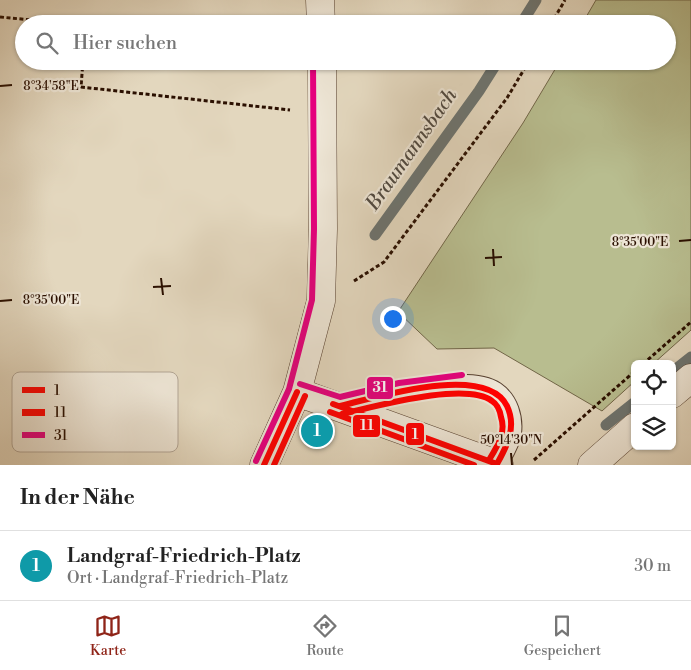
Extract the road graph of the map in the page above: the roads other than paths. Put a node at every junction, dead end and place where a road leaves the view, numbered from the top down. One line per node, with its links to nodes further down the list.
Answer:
1 (320, 0): 2 (street)
2 (321, 15)
3 (322, 70): 6 (street)
4 (691, 378): 5 (street)
5 (676, 391)
6 (297, 392): 7 (street); 9 (street)
7 (340, 406): 10 (street); 10 (lane)
8 (631, 431): 11 (street)
9 (264, 465)
10 (498, 465)
11 (592, 465)

